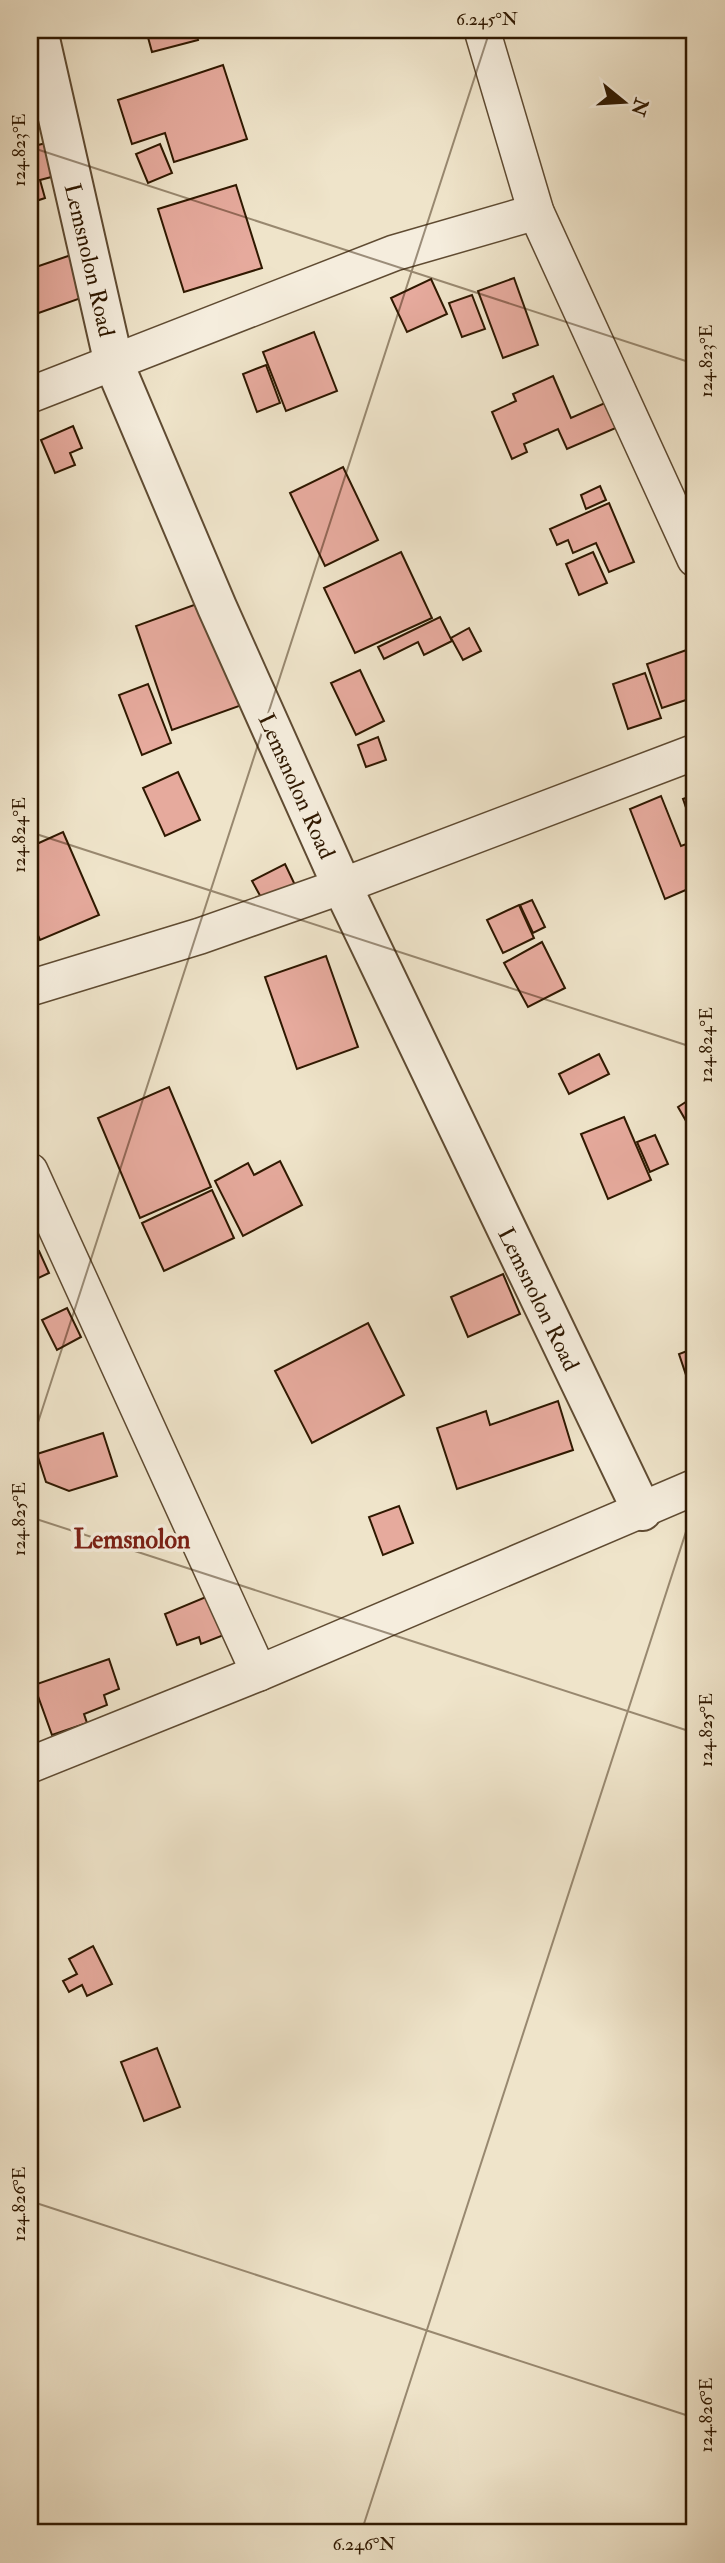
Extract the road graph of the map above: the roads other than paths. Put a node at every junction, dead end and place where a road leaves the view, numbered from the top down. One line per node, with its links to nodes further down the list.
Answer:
1 (482, 30): 3 (street)
2 (37, 42): 4 (street, Lemsnolon Road)
3 (536, 212): 4 (street); 6 (street)
4 (114, 364): 5 (street); 8 (street, Lemsnolon Road)
5 (30, 395)
6 (695, 559)
7 (695, 752): 8 (street)
8 (342, 886): 9 (street); 12 (street, Lemsnolon Road)
9 (30, 988)
10 (30, 1171): 13 (street)
11 (695, 1487): 12 (street)
12 (642, 1511): 13 (street)
13 (259, 1673): 14 (street)
14 (30, 1765)

